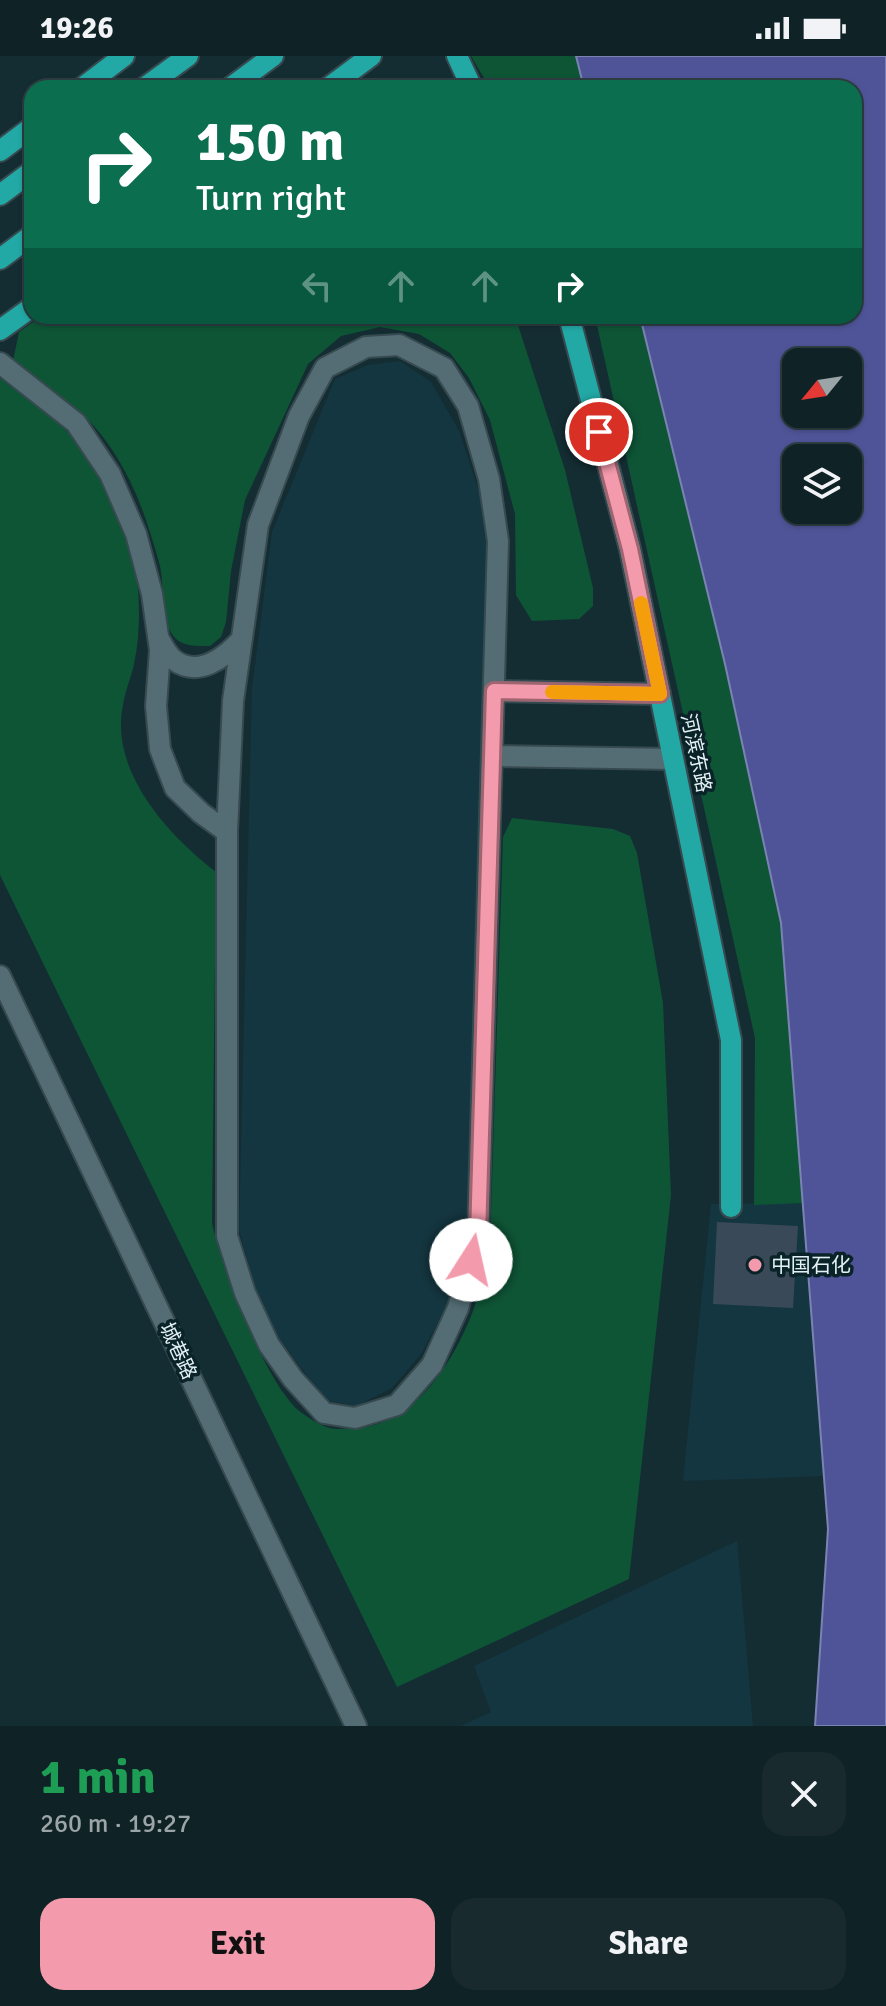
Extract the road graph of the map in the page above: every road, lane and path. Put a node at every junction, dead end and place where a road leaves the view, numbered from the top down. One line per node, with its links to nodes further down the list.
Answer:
1 (124, 56): 6 (main road)
2 (188, 56): 7 (main road)
3 (273, 56): 8 (main road)
4 (371, 56): 9 (main road)
5 (457, 56): 10 (main road)
6 (92, 80)
7 (155, 80)
8 (241, 80)
9 (339, 80)
10 (468, 80)
11 (24, 133): 12 (main road)
12 (0, 151)
13 (24, 177): 14 (main road)
14 (0, 195)
15 (24, 241): 16 (main road)
16 (0, 259)
17 (24, 313): 19 (main road)
18 (571, 324): 24 (main road, 河滨东路)
19 (0, 330)
20 (0, 363): 21 (street)
21 (158, 637): 22 (street); 27 (street)
22 (241, 640): 23 (street); 27 (street)
23 (494, 691): 24 (street); 25 (street)
24 (660, 694): 26 (main road, 河滨东路)
25 (492, 756): 26 (street); 27 (street)
26 (673, 759): 29 (main road, 河滨东路)
27 (227, 832)
28 (0, 976): 30 (street, 城巷路)
29 (731, 1207)
30 (356, 1726)

